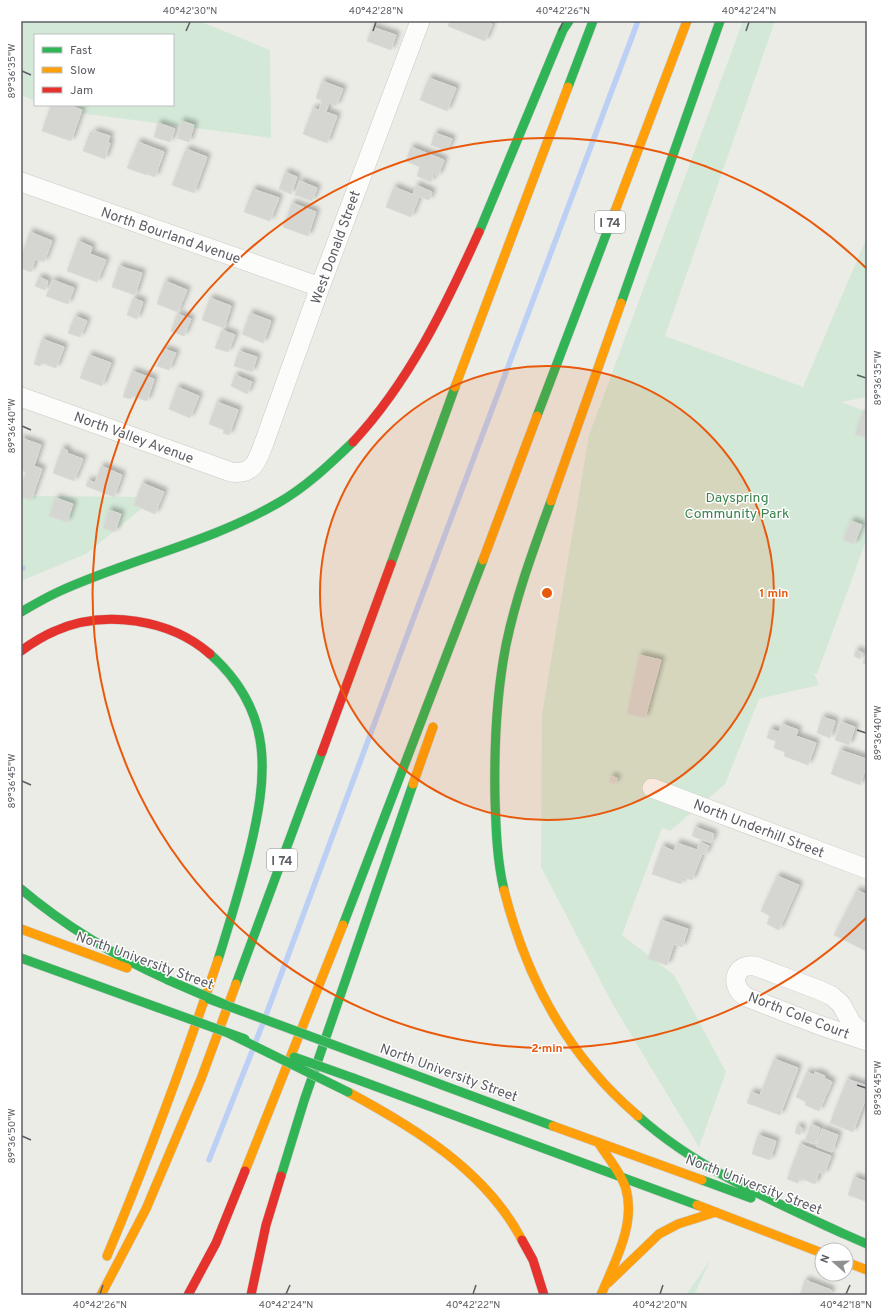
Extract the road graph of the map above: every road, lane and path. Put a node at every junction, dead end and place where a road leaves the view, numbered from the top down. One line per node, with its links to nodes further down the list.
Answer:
1 (420, 21): 7 (street, West Donald Street)
2 (569, 21): 11 (main road)
3 (593, 21): 33 (main road, I 74)
4 (687, 21): 9 (main road, I 74)
5 (720, 21): 27 (main road)
6 (21, 182): 7 (street, North Bourland Avenue)
7 (320, 288): 10 (street, West Donald Street)
8 (21, 397): 10 (street, North Valley Avenue)
9 (534, 423): 12 (main road); 34 (main road, I 74)
10 (248, 470)
11 (21, 612)
12 (462, 641)
13 (21, 651): 30 (main road)
14 (437, 716): 35 (main road)
15 (652, 788): 16 (street, North Underhill Street)
16 (867, 869)
17 (21, 889): 20 (main road)
18 (21, 929): 20 (main road, North University Street)
19 (21, 958): 21 (main road, bridge)
20 (168, 982): 24 (main road, North University Street, bridge)
21 (226, 1032): 25 (main road, bridge); 36 (main road, bridge)
22 (867, 1037): 23 (street, North Cole Court)
23 (867, 1041)
24 (598, 1142): 25 (main road); 27 (main road, North University Street)
25 (620, 1176): 26 (main road); 32 (main road)
26 (716, 1212): 28 (main road); 32 (main road)
27 (857, 1238)
28 (814, 1250)
29 (854, 1265): 31 (main road)
30 (102, 1267)
31 (867, 1270)
32 (603, 1291)
33 (101, 1295)
34 (188, 1295)
35 (252, 1295)
36 (544, 1295)

